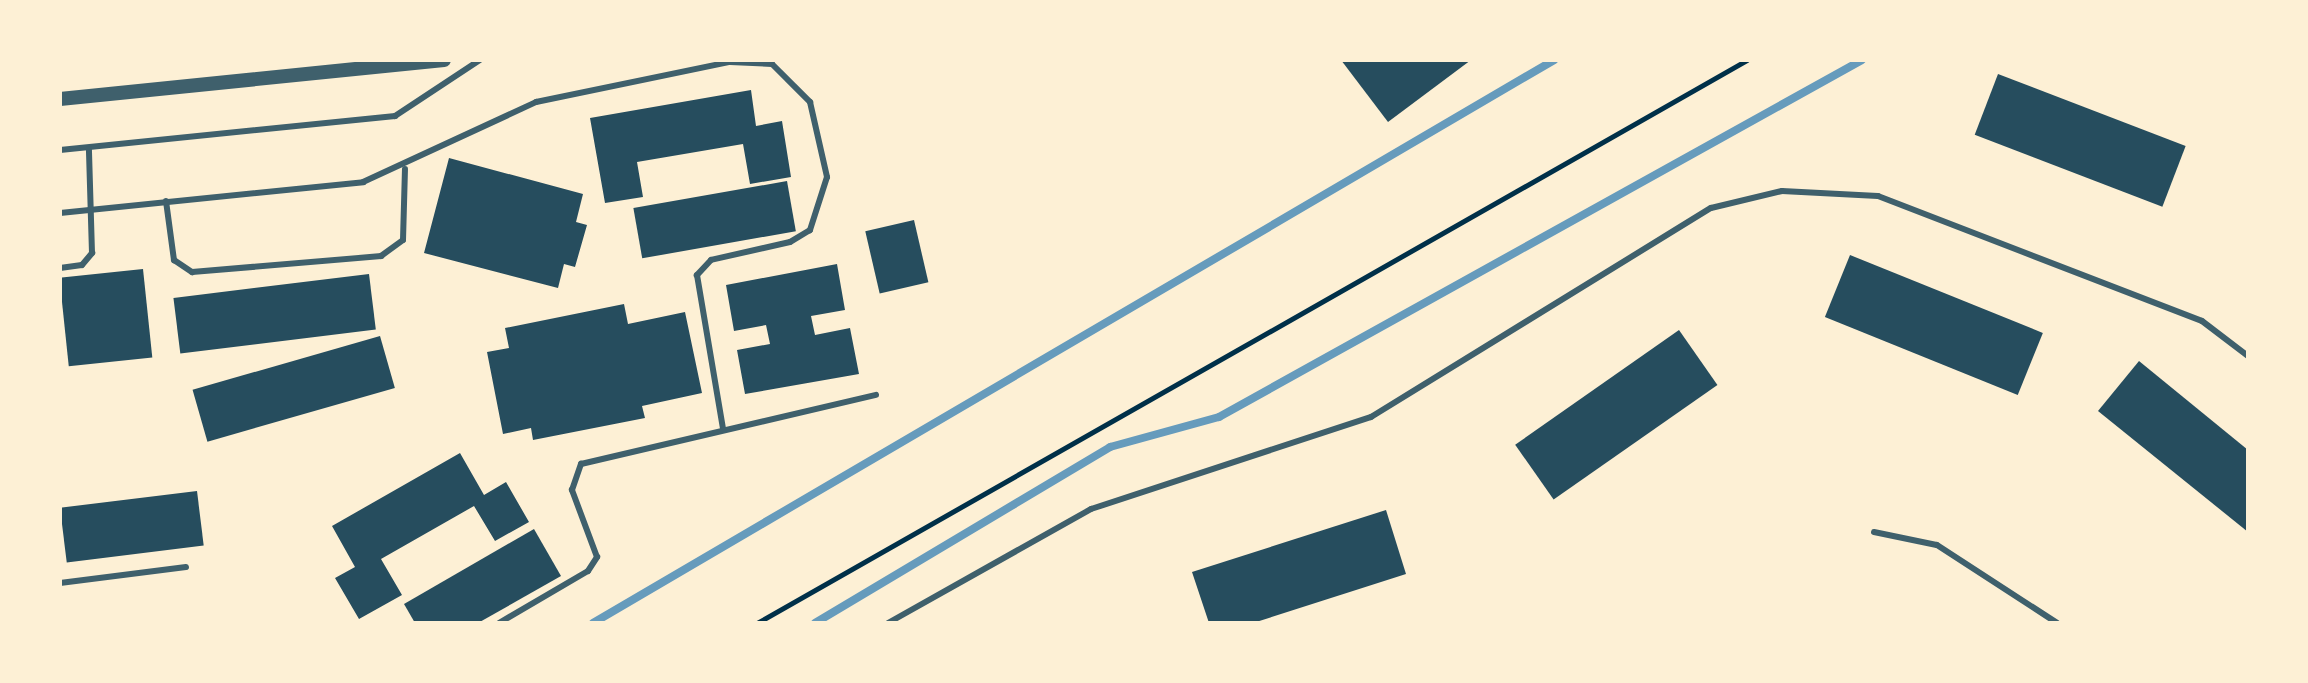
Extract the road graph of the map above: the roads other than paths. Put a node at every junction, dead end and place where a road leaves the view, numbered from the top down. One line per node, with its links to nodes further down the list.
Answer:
1 (444, 60): 3 (street)
2 (480, 60): 4 (lane)
3 (60, 99)
4 (89, 149): 5 (lane); 8 (lane)
5 (60, 150)
6 (405, 169): 7 (lane); 7 (lane); 13 (lane)
7 (166, 201): 8 (lane)
8 (92, 210): 9 (lane); 10 (lane)
9 (60, 213)
10 (60, 268)
11 (2248, 356): 18 (lane)
12 (876, 395): 13 (lane)
13 (723, 429): 17 (lane)
14 (1874, 532): 19 (lane)
15 (186, 567): 16 (lane)
16 (60, 583)
17 (499, 623)
18 (888, 623)
19 (2057, 623)

